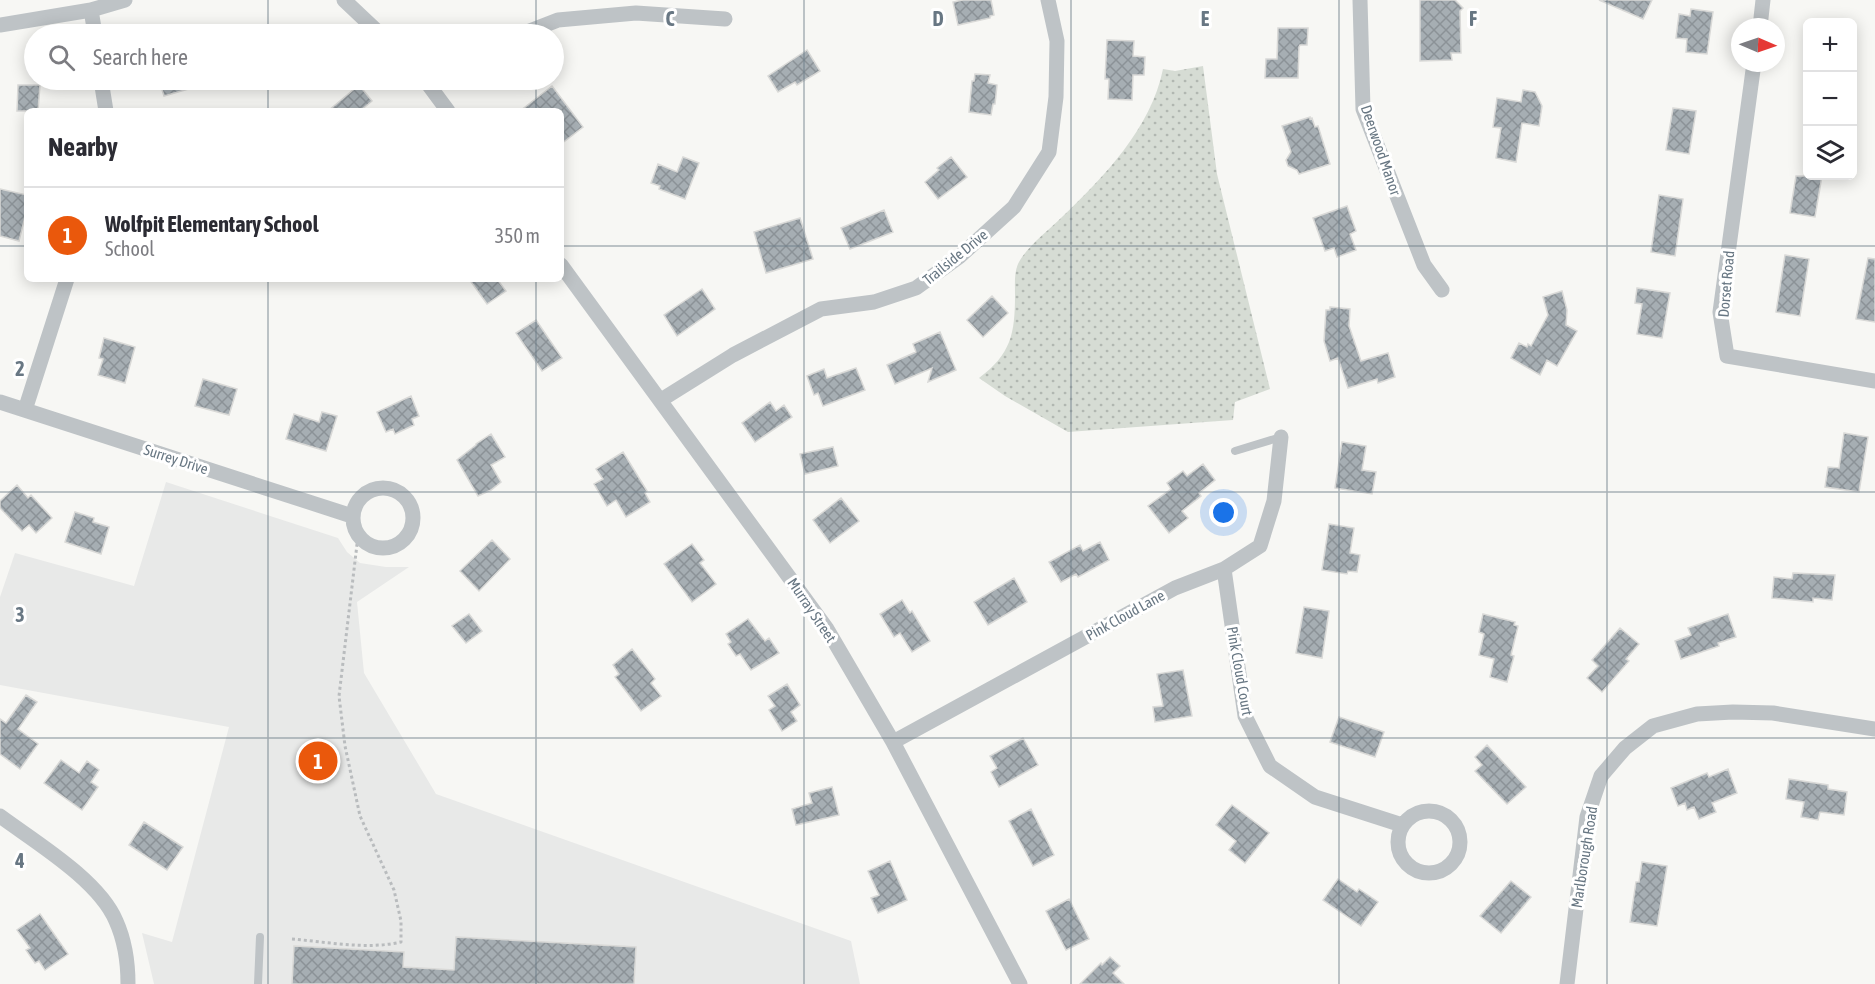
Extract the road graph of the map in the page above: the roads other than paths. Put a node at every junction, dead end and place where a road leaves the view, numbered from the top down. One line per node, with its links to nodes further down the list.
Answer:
1 (125, 0): 6 (street)
2 (344, 0): 10 (street)
3 (1048, 0): 22 (street, Trailside Drive)
4 (1360, 0): 20 (street, Deerwood Manor)
5 (1763, 0): 7 (street)
6 (91, 10): 9 (street); 12 (street)
7 (1761, 18)
8 (725, 19): 11 (street)
9 (93, 24)
10 (369, 24)
11 (548, 24)
12 (0, 25)
13 (1754, 72): 21 (street, Dorset Road)
14 (103, 90): 16 (street)
15 (432, 90): 17 (street)
16 (106, 108)
17 (446, 108)
18 (564, 269): 22 (street, Murray Street)
19 (66, 282): 24 (street)
20 (1442, 290)
21 (1875, 381)
22 (661, 400): 30 (street, Murray Street)
23 (0, 402): 24 (street, Surrey Drive)
24 (26, 410): 27 (street, Surrey Drive)
25 (1281, 436): 26 (lane); 28 (street, Pink Cloud Lane)
26 (1235, 451)
27 (352, 516): 27 (street)
28 (1224, 569): 30 (street, Pink Cloud Lane); 32 (street, Pink Cloud Court)
29 (1875, 729): 37 (street, Marlborough Road)
30 (893, 742): 36 (street, Murray Street)
31 (0, 816): 34 (street)
32 (1402, 825): 32 (street)
33 (260, 937): 35 (lane)
34 (128, 984)
35 (258, 984)
36 (1020, 984)
37 (1567, 984)

